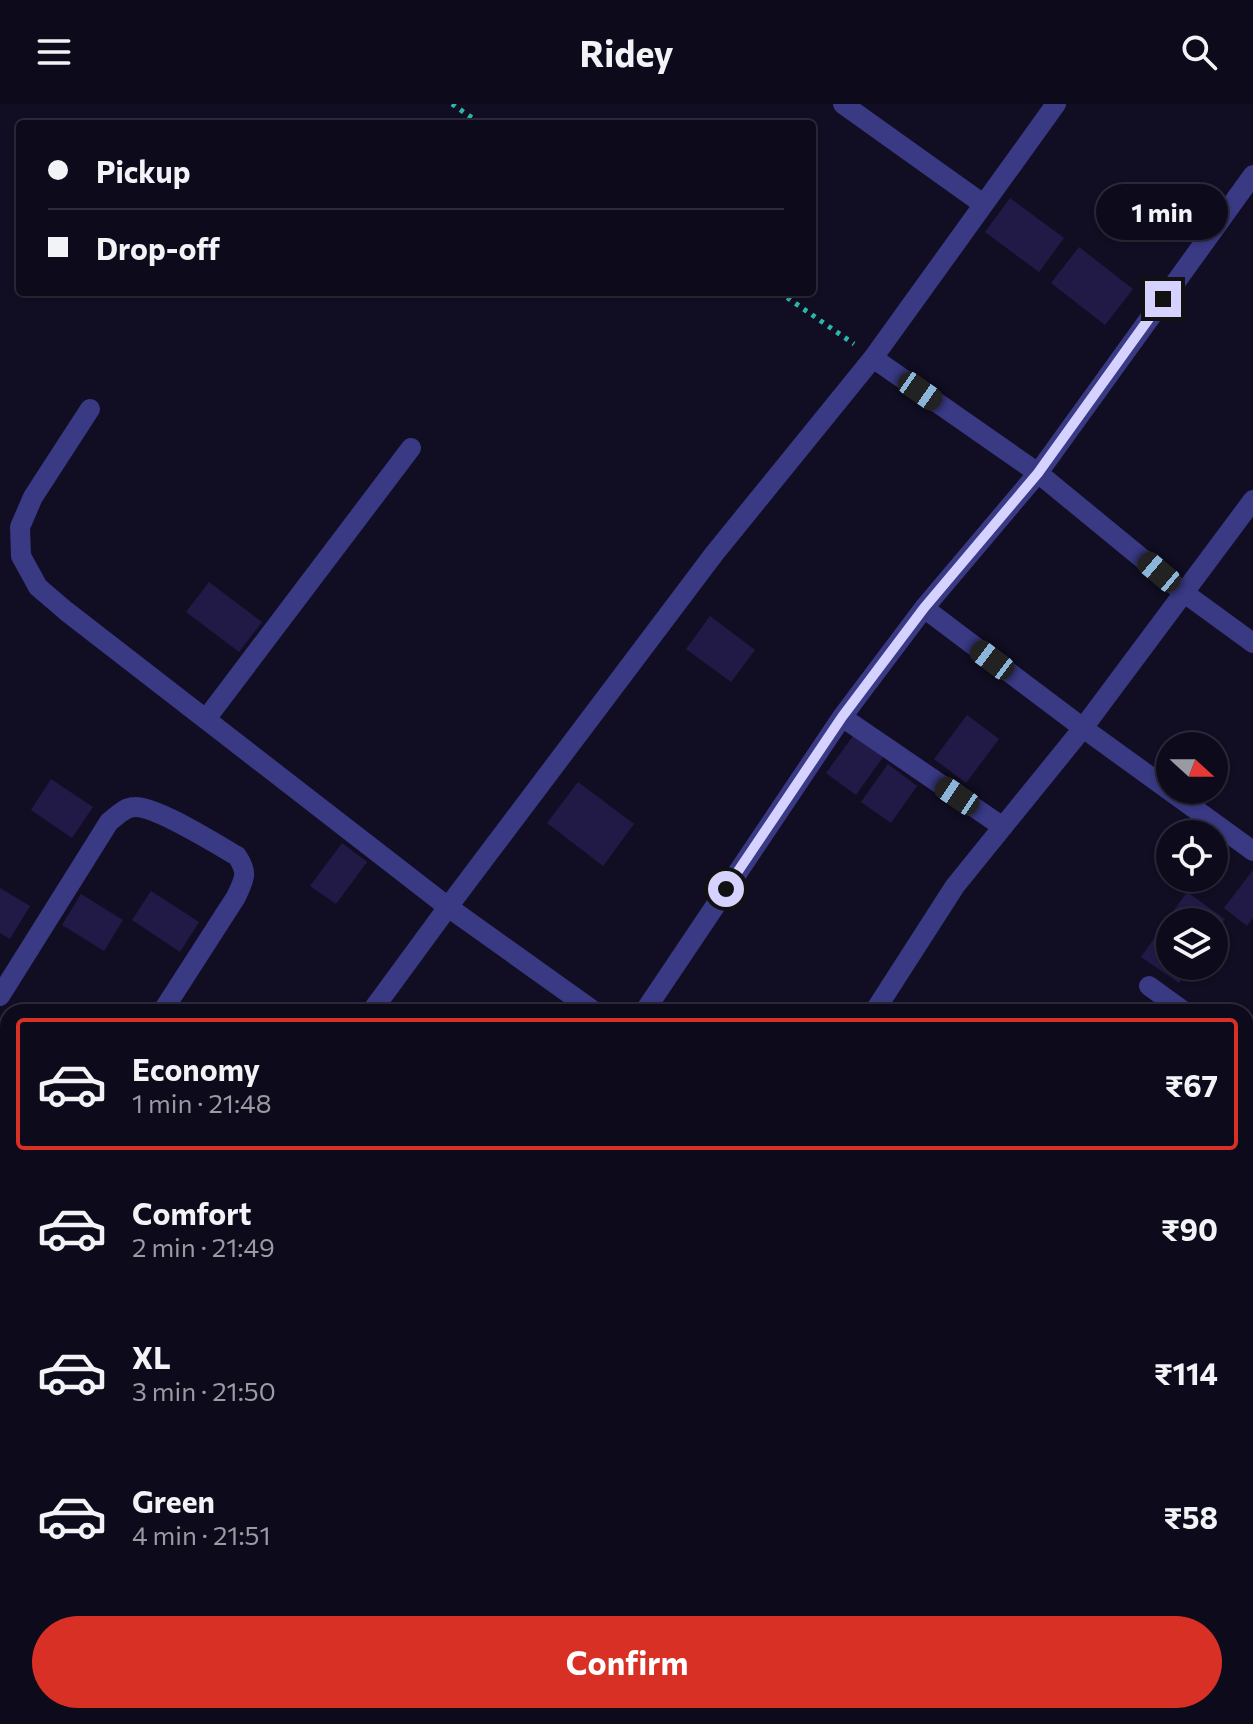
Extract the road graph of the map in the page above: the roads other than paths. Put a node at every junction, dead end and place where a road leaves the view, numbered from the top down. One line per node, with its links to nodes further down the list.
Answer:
1 (843, 104): 4 (street)
2 (1056, 104): 4 (street)
3 (1253, 175): 8 (street)
4 (983, 204): 5 (street)
5 (873, 358): 8 (street); 18 (street)
6 (90, 409): 14 (street)
7 (411, 448): 14 (street)
8 (1038, 473): 10 (street); 11 (street)
9 (1253, 500): 10 (street)
10 (1183, 592): 12 (street); 15 (street)
11 (924, 608): 13 (street); 15 (street)
12 (1253, 643)
13 (842, 717): 16 (street); 24 (street)
14 (206, 719): 18 (street)
15 (1083, 728): 16 (street); 17 (street)
16 (1003, 827): 25 (street)
17 (1253, 851)
18 (448, 907): 22 (street); 23 (street)
19 (1149, 986): 26 (street)
20 (0, 996): 21 (street)
21 (167, 1004)
22 (377, 1004)
23 (584, 1004)
24 (649, 1004)
25 (879, 1004)
26 (1174, 1004)

